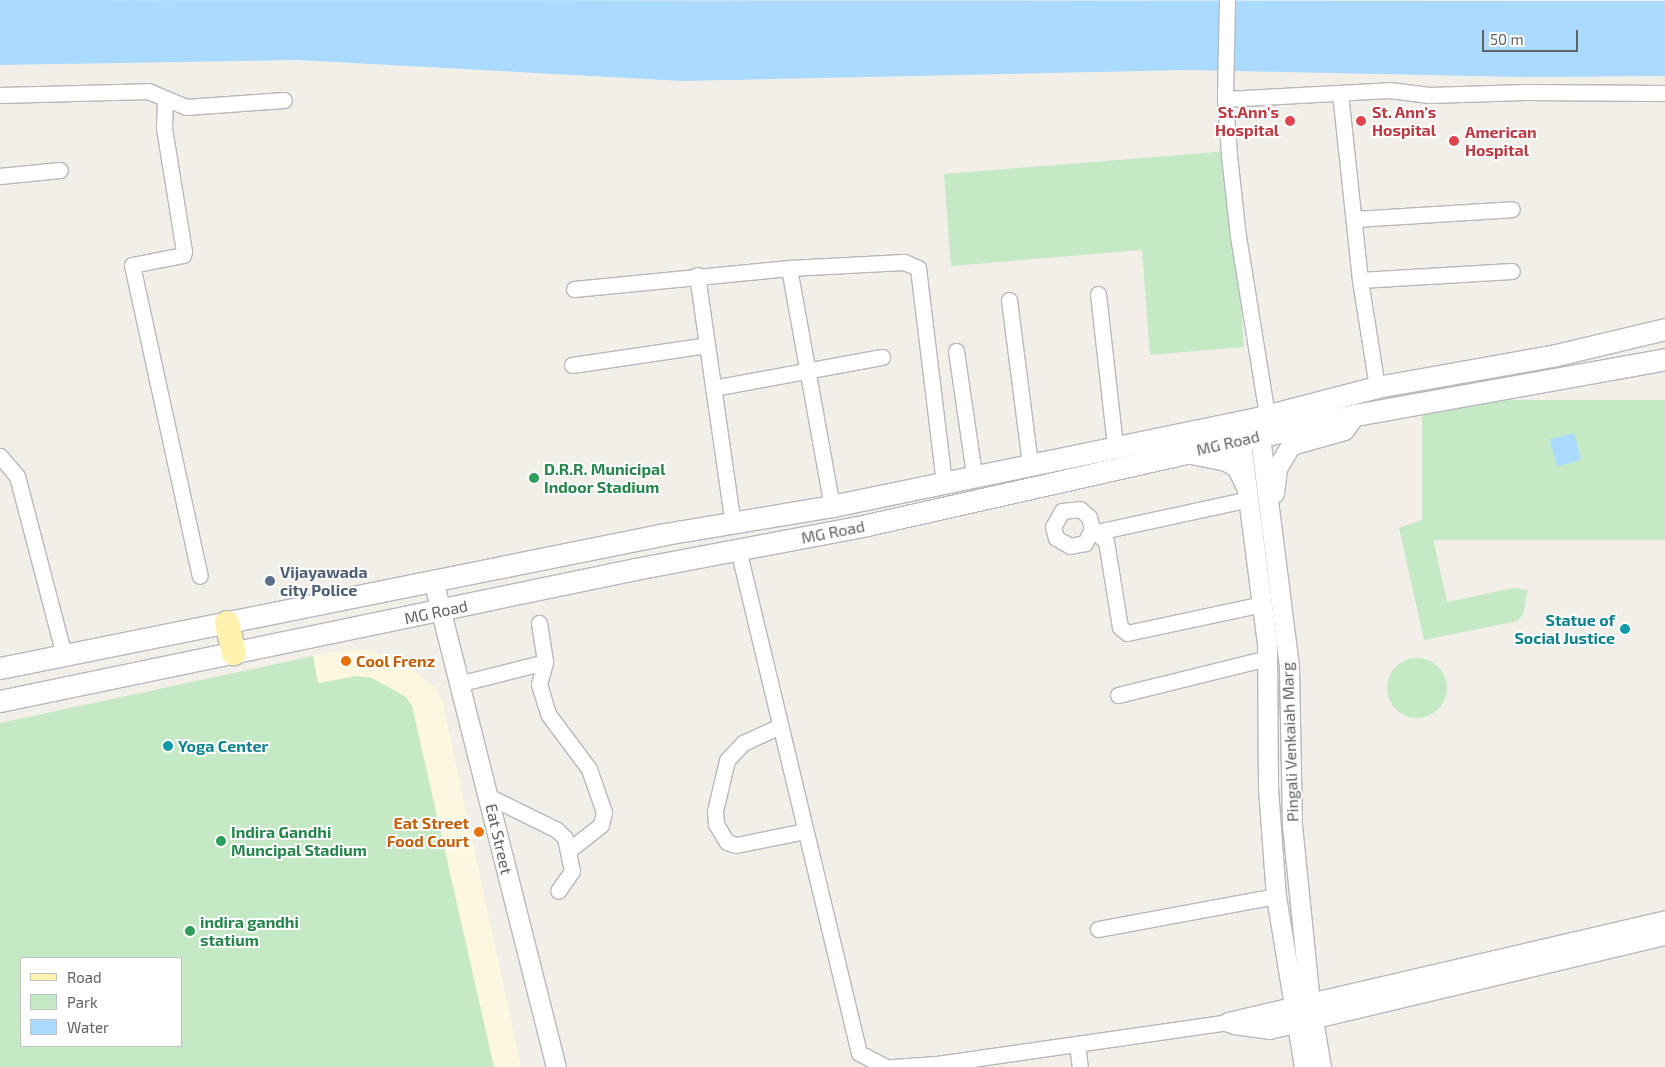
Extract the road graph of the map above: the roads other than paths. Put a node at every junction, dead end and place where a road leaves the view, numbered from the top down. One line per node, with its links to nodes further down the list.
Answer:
1 (1227, 0): 4 (street)
2 (1340, 93): 3 (street); 4 (street); 11 (street)
3 (1665, 93)
4 (1225, 94): 29 (street)
5 (0, 95): 6 (street)
6 (165, 99): 7 (street); 41 (street)
7 (284, 100)
8 (60, 170): 9 (street)
9 (0, 176)
10 (1512, 209): 11 (street)
11 (1355, 219): 15 (street)
12 (789, 268): 14 (street); 25 (street); 35 (street)
13 (1512, 271): 15 (street)
14 (697, 275): 16 (street); 20 (street)
15 (1360, 280): 26 (street)
16 (574, 289)
17 (1098, 294): 30 (street)
18 (1009, 300): 33 (street)
19 (1665, 329): 26 (main road, MG Road)
20 (707, 344): 24 (street); 27 (street)
21 (956, 351): 34 (street)
22 (882, 357): 25 (street)
23 (1665, 359): 28 (main road, MG Road)
24 (572, 365)
25 (807, 372): 27 (street); 37 (street)
26 (1377, 387): 29 (main road, MG Road)
27 (713, 388): 39 (street)
28 (1356, 415): 29 (main road, MG Road); 38 (street)
29 (1253, 426): 30 (main road, MG Road); 31 (main road, MG Road); 36 (street, Pingali Venkaiah Marg); 38 (street, Pingali Venkaiah Marg)
30 (1115, 446): 33 (main road, MG Road)
31 (1184, 453): 36 (street); 40 (main road, MG Road)
32 (0, 456): 48 (street)
33 (1030, 464): 34 (main road, MG Road)
34 (974, 475): 35 (main road, MG Road)
35 (944, 482): 37 (main road, MG Road)
36 (1249, 496): 43 (street, Pingali Venkaiah Marg); 43 (street)
37 (832, 506): 39 (main road, MG Road)
38 (1267, 514): 57 (street, Pingali Venkaiah Marg)
39 (733, 524): 42 (main road, MG Road)
40 (738, 549): 44 (main road, MG Road); 55 (street)
41 (200, 576)
42 (433, 580): 44 (street, Eat Street); 45 (main road, MG Road)
43 (1262, 604): 49 (street, Pingali Venkaiah Marg)
44 (438, 612): 47 (main road, MG Road); 52 (street, Eat Street)
45 (227, 623): 47 (main road); 48 (main road, MG Road)
46 (539, 623): 50 (street)
47 (234, 653): 54 (main road, MG Road)
48 (64, 655): 51 (main road, MG Road)
49 (1268, 658): 53 (street); 56 (street, Pingali Venkaiah Marg)
50 (545, 662): 52 (street); 60 (street)
51 (0, 668)
52 (458, 684): 58 (street, Eat Street)
53 (1118, 695)
54 (0, 701)
55 (780, 726): 59 (street); 59 (street)
56 (1267, 747): 57 (street); 62 (street, Pingali Venkaiah Marg)
57 (1291, 749): 66 (street, Pingali Venkaiah Marg)
58 (488, 796): 60 (street); 69 (street, Eat Street)
59 (805, 831): 70 (street)
60 (569, 850): 61 (street)
61 (558, 891)
62 (1276, 896): 64 (street); 66 (street, Pingali Venkaiah Marg)
63 (1665, 920): 66 (street)
64 (1098, 929)
65 (1665, 935): 66 (street)
66 (1303, 1012): 67 (street); 73 (street, Pingali Venkaiah Marg); 74 (street, Pingali Venkaiah Marg)
67 (1228, 1022): 68 (street)
68 (1077, 1044): 71 (street); 72 (street)
69 (556, 1067)
70 (887, 1067)
71 (892, 1067)
72 (1080, 1067)
73 (1304, 1067)
74 (1322, 1067)

